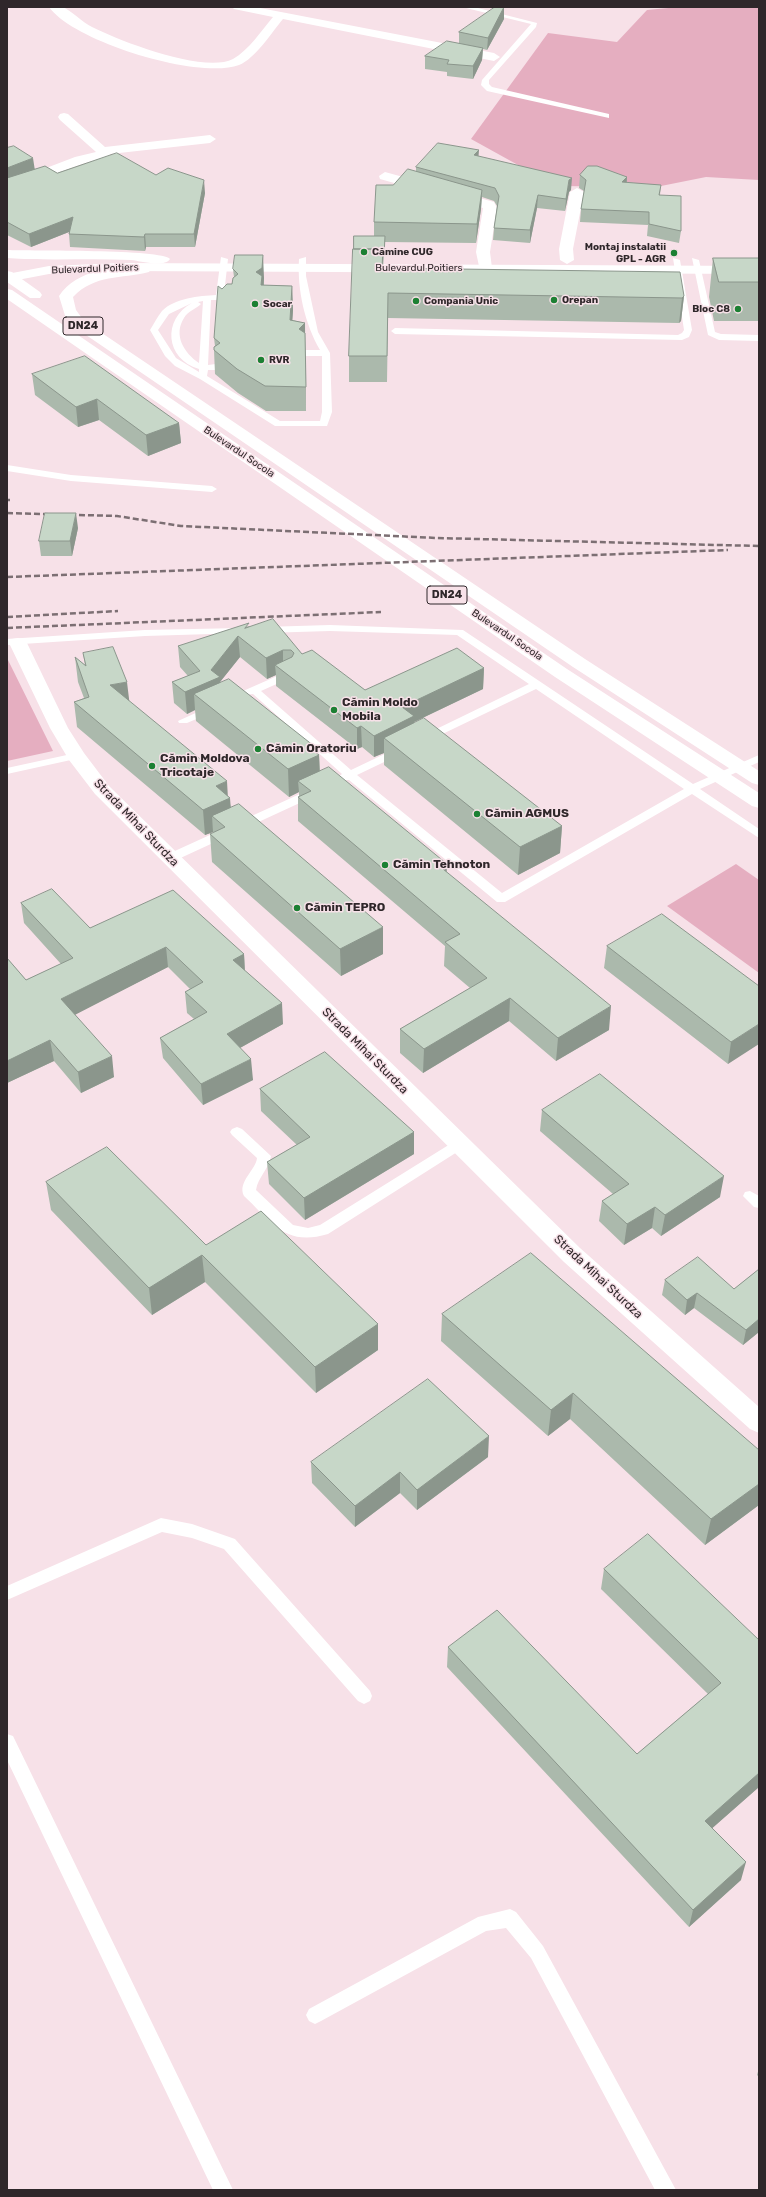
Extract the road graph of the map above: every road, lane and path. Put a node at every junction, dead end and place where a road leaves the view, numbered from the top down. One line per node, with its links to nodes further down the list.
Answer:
1 (55, 7): 4 (main road)
2 (238, 7): 4 (main road)
3 (465, 7): 6 (lane)
4 (280, 16): 5 (main road)
5 (494, 57)
6 (606, 116)
7 (64, 117): 9 (main road)
8 (210, 139): 9 (main road)
9 (102, 151): 11 (main road)
10 (385, 176): 19 (main road)
11 (7, 187)
12 (577, 192): 14 (main road)
13 (7, 254): 16 (main road)
14 (567, 260): 19 (main road, Bulevardul Poitiers); 20 (main road, Bulevardul Poitiers)
15 (759, 261): 21 (main road, Bulevardul Poitiers)
16 (161, 263): 17 (main road, Bulevardul Poitiers); 23 (main road, Bulevardul Poitiers); 28 (main road)
17 (224, 263): 18 (main road, Bulevardul Poitiers); 26 (lane)
18 (302, 264): 19 (main road, Bulevardul Poitiers); 32 (lane)
19 (485, 264): 20 (main road, Bulevardul Poitiers)
20 (677, 265): 21 (main road, Bulevardul Poitiers); 29 (lane)
21 (696, 265): 22 (main road, Bulevardul Poitiers); 30 (lane)
22 (759, 270)
23 (8, 274): 28 (main road, DN24)
24 (7, 293): 52 (main road, Bulevardul Socola / DN24)
25 (234, 296): 26 (lane)
26 (213, 298): 27 (lane); 33 (lane); 34 (lane); 34 (lane)
27 (223, 308)
28 (80, 325): 48 (main road, Bulevardul Socola / DN24)
29 (395, 331)
30 (759, 338)
31 (305, 353): 32 (lane)
32 (326, 353): 34 (lane)
33 (216, 367)
34 (203, 377)
35 (7, 468): 36 (lane)
36 (212, 489)
37 (12, 642): 39 (lane); 44 (main road, Strada Mihai Sturdza)
38 (288, 675): 40 (lane)
39 (538, 684): 47 (lane); 51 (lane)
40 (254, 690): 41 (lane); 47 (lane)
41 (240, 696)
42 (218, 706): 43 (lane)
43 (183, 721)
44 (76, 756): 46 (lane); 54 (main road, Strada Mihai Sturdza)
45 (759, 758): 51 (lane)
46 (7, 770)
47 (350, 775): 49 (lane); 51 (lane)
48 (759, 780)
49 (336, 781)
50 (322, 788): 54 (lane)
51 (692, 789): 53 (lane)
52 (759, 802)
53 (759, 834)
54 (170, 858): 56 (main road, Strada Mihai Sturdza)
55 (237, 1132): 56 (lane)
56 (460, 1144): 57 (main road, Strada Mihai Sturdza)
57 (759, 1422)
58 (7, 1593): 59 (lane)
59 (364, 1696)
60 (7, 1742): 62 (lane)
61 (315, 2015): 63 (lane)
62 (223, 2190)
63 (666, 2190)

